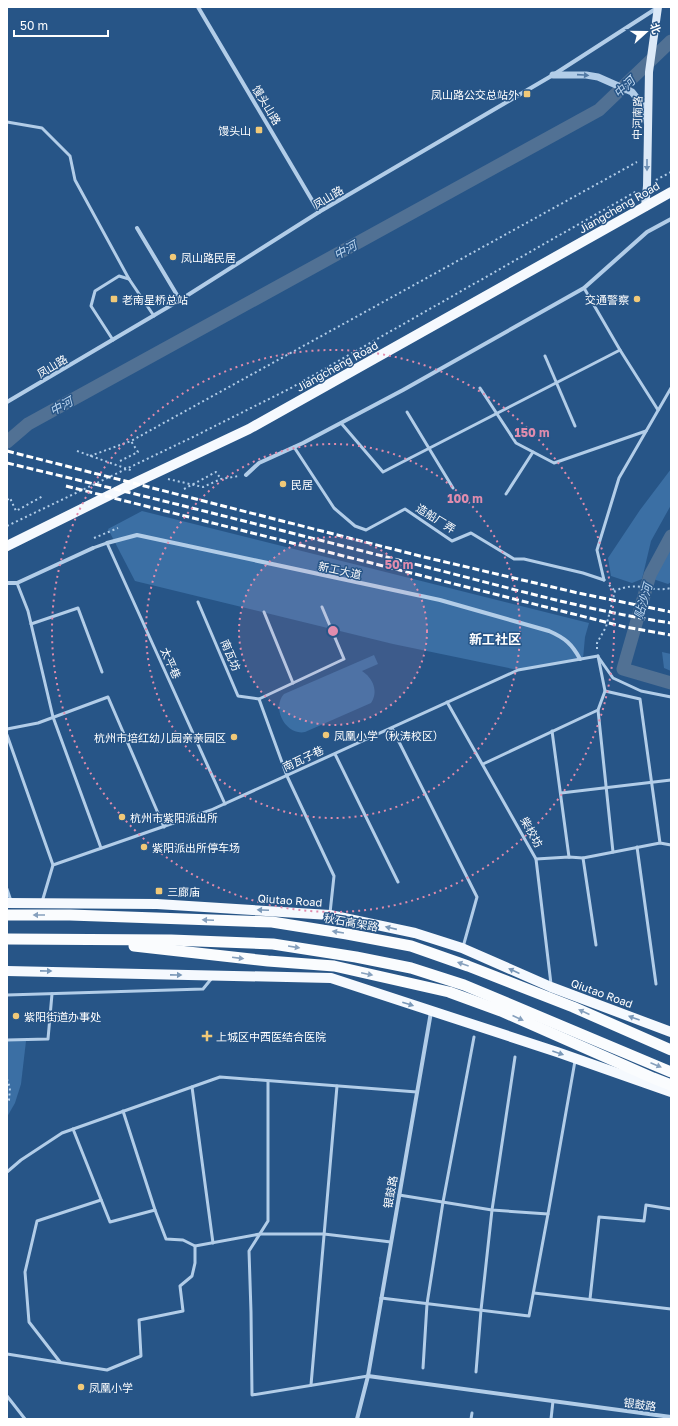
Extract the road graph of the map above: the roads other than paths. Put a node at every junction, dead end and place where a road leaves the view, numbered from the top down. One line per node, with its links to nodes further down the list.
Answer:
1 (198, 7): 8 (street, 馒头山路)
2 (659, 7): 3 (street, 凤山路); 5 (main road, 中河南路)
3 (553, 75): 5 (street, one-way to 5); 8 (street, 凤山路)
4 (7, 122): 11 (lane)
5 (648, 126): 7 (main road, 中河南路, one-way to 7)
6 (671, 192): 7 (main road, Jiangcheng Road)
7 (645, 207): 35 (main road, Jiangcheng Road)
8 (320, 212): 13 (street, 凤山路)
9 (671, 219): 12 (street)
10 (137, 228): 13 (street)
11 (129, 279): 14 (lane); 15 (lane)
12 (584, 288): 16 (lane); 25 (street)
13 (180, 300): 14 (street, 凤山路)
14 (154, 316): 15 (street, 凤山路)
15 (113, 340): 21 (street, 凤山路)
16 (620, 350): 18 (lane); 22 (lane)
17 (544, 356): 18 (lane)
18 (557, 383): 24 (lane); 26 (lane)
19 (480, 388): 24 (lane)
20 (671, 388): 22 (lane)
21 (7, 402)
22 (658, 410): 27 (lane)
23 (407, 412): 29 (lane)
24 (497, 413): 29 (lane); 30 (lane)
25 (341, 423): 28 (street); 29 (lane)
26 (575, 426)
27 (646, 431): 28 (lane, 造船厂弄); 30 (lane)
28 (294, 447): 31 (street)
29 (429, 448): 32 (lane)
30 (533, 452): 33 (lane)
31 (246, 474)
32 (453, 488)
33 (506, 494)
34 (107, 543): 36 (lane); 44 (street, 新工大道); 64 (lane, 太平巷)
35 (7, 546)
36 (93, 548): 38 (street)
37 (7, 582): 38 (street)
38 (16, 583): 42 (lane)
39 (198, 602): 49 (lane, 南瓦坊)
40 (322, 607): 46 (lane)
41 (264, 612): 46 (lane)
42 (31, 624): 45 (lane); 52 (lane)
43 (598, 656): 44 (lane, 南瓦子巷); 47 (lane); 48 (lane)
44 (580, 659): 50 (lane, 南瓦子巷)
45 (102, 672)
46 (293, 683): 49 (lane)
47 (605, 691): 51 (lane); 61 (lane)
48 (671, 697)
49 (259, 699): 59 (lane)
50 (447, 702): 53 (lane, 南瓦子巷); 58 (lane, 柴校坊)
51 (598, 710): 55 (lane); 62 (lane)
52 (53, 717): 54 (lane); 65 (lane); 69 (lane)
53 (392, 728): 57 (lane, 南瓦子巷); 84 (lane)
54 (7, 729)
55 (552, 731): 58 (lane); 63 (lane)
56 (7, 735): 74 (lane)
57 (335, 754): 59 (lane, 南瓦子巷); 75 (lane)
58 (483, 764): 73 (lane, 柴校坊)
59 (287, 776): 64 (lane, 南瓦子巷); 79 (lane)
60 (671, 780): 61 (lane)
61 (651, 783): 62 (lane); 66 (lane)
62 (606, 788): 63 (lane); 70 (lane)
63 (561, 793): 71 (lane)
64 (225, 804): 65 (lane, 南瓦子巷)
65 (164, 827): 69 (lane, 南瓦子巷)
66 (660, 843): 67 (lane); 68 (lane)
67 (671, 846)
68 (637, 847): 70 (lane); 87 (lane)
69 (101, 848): 74 (lane, 南瓦子巷)
70 (613, 852): 72 (lane)
71 (569, 857): 72 (lane); 73 (lane)
72 (583, 858): 83 (lane)
73 (536, 859): 88 (lane, 柴校坊)
74 (53, 865): 78 (lane)
75 (398, 882)
76 (7, 889): 77 (lane)
77 (9, 903): 78 (main road, Qiutao Road)
78 (41, 904): 79 (main road, Qiutao Road, one-way to 78)
79 (330, 914): 84 (main road, Qiutao Road, one-way to 79)
80 (7, 915): 95 (highway, 秋石高架路, one-way to 80)
81 (7, 939): 82 (highway)
82 (74, 940): 98 (highway, one-way to 98); 100 (highway, one-way to 100)
83 (596, 945)
84 (462, 948): 88 (main road, Qiutao Road, one-way to 84)
85 (7, 970): 86 (main road, one-way to 86)
86 (214, 976): 89 (lane); 91 (main road, one-way to 91)
87 (656, 984)
88 (551, 987): 92 (main road, Qiutao Road, one-way to 88)
89 (52, 994): 90 (lane); 94 (lane)
90 (7, 995)
91 (431, 1011): 97 (main road, one-way to 97); 103 (street, 银鼓路)
92 (671, 1032)
93 (474, 1037): 110 (lane)
94 (7, 1040)
95 (671, 1050)
96 (515, 1057): 113 (lane)
97 (575, 1059): 104 (main road); 114 (lane)
98 (671, 1072)
99 (268, 1081): 101 (lane); 102 (lane); 115 (lane)
100 (671, 1085)
101 (337, 1086): 103 (lane); 116 (lane)
102 (192, 1087): 105 (lane); 118 (lane)
103 (417, 1092): 108 (street, 银鼓路)
104 (671, 1092)
105 (123, 1111): 106 (lane); 112 (lane)
106 (73, 1129): 107 (lane); 109 (lane)
107 (7, 1172)
108 (399, 1195): 110 (lane); 117 (street, 银鼓路)
109 (101, 1200): 112 (lane); 127 (lane)
110 (443, 1202): 113 (lane); 123 (lane)
111 (671, 1209): 122 (lane)
112 (155, 1210): 119 (lane)
113 (492, 1210): 114 (lane); 125 (lane)
114 (548, 1214): 120 (lane)
115 (260, 1234): 116 (lane); 118 (lane); 131 (lane)
116 (324, 1234): 117 (lane); 131 (lane)
117 (391, 1242): 121 (street, 银鼓路)
118 (213, 1243): 119 (lane)
119 (195, 1246): 127 (lane)
120 (534, 1293): 122 (lane); 125 (lane)
121 (381, 1298): 123 (lane); 130 (street, 银鼓路)
122 (590, 1300): 124 (lane)
123 (427, 1304): 125 (lane); 128 (lane)
124 (671, 1309)
125 (481, 1310): 129 (lane)
126 (7, 1354): 127 (lane)
127 (60, 1362)
128 (423, 1368)
129 (476, 1372)
130 (368, 1376): 131 (lane); 133 (street, 银鼓路); 137 (street, 银鼓路)
131 (311, 1385)
132 (7, 1396): 136 (lane)
133 (553, 1401): 135 (street, 银鼓路); 139 (lane)
134 (472, 1413): 138 (lane)
135 (671, 1417)
136 (25, 1419)
137 (357, 1419)
138 (471, 1419)
139 (551, 1419)

